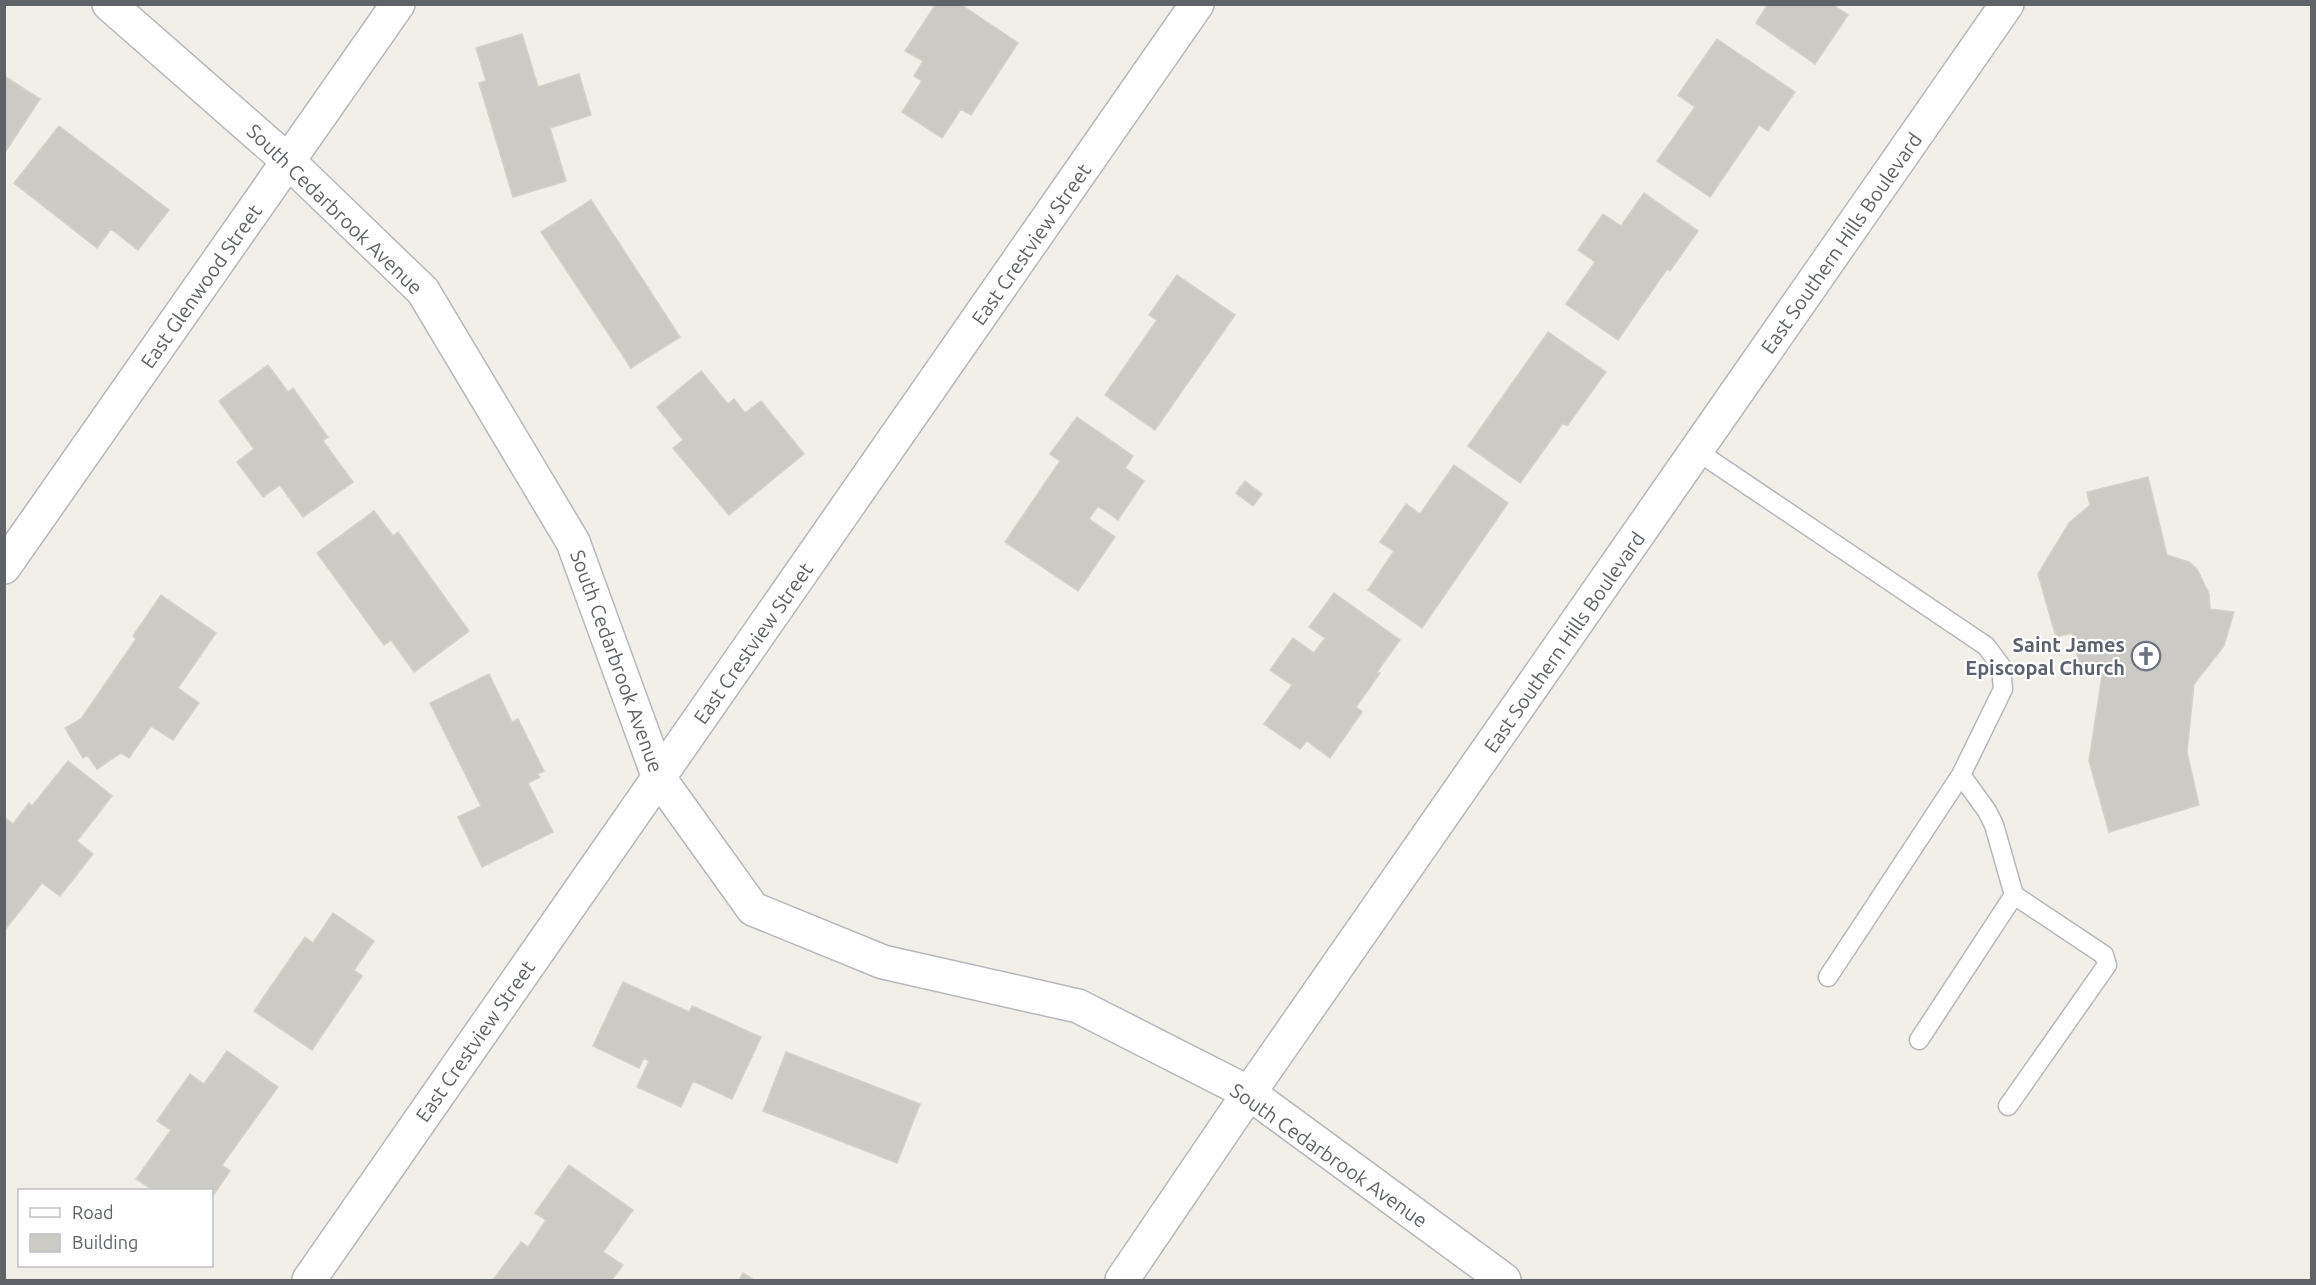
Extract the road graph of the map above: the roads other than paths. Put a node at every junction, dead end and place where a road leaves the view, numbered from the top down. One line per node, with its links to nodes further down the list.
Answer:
1 (109, 4): 5 (street, South Cedarbrook Avenue)
2 (398, 4): 5 (street, East Glenwood Street)
3 (1197, 4): 9 (street, East Crestview Street)
4 (2007, 4): 6 (street, East Southern Hills Boulevard)
5 (288, 161): 7 (street, East Glenwood Street); 9 (street, South Cedarbrook Avenue)
6 (1697, 451): 8 (lane); 13 (street, East Southern Hills Boulevard)
7 (4, 567)
8 (1961, 775): 10 (lane); 11 (lane)
9 (659, 778): 13 (street, South Cedarbrook Avenue); 15 (street, East Crestview Street)
10 (2014, 895): 12 (lane); 14 (lane)
11 (1828, 977)
12 (1919, 1040)
13 (1249, 1094): 16 (street, East Southern Hills Boulevard); 17 (street, South Cedarbrook Avenue)
14 (2008, 1106)
15 (309, 1281)
16 (1122, 1281)
17 (1504, 1281)

